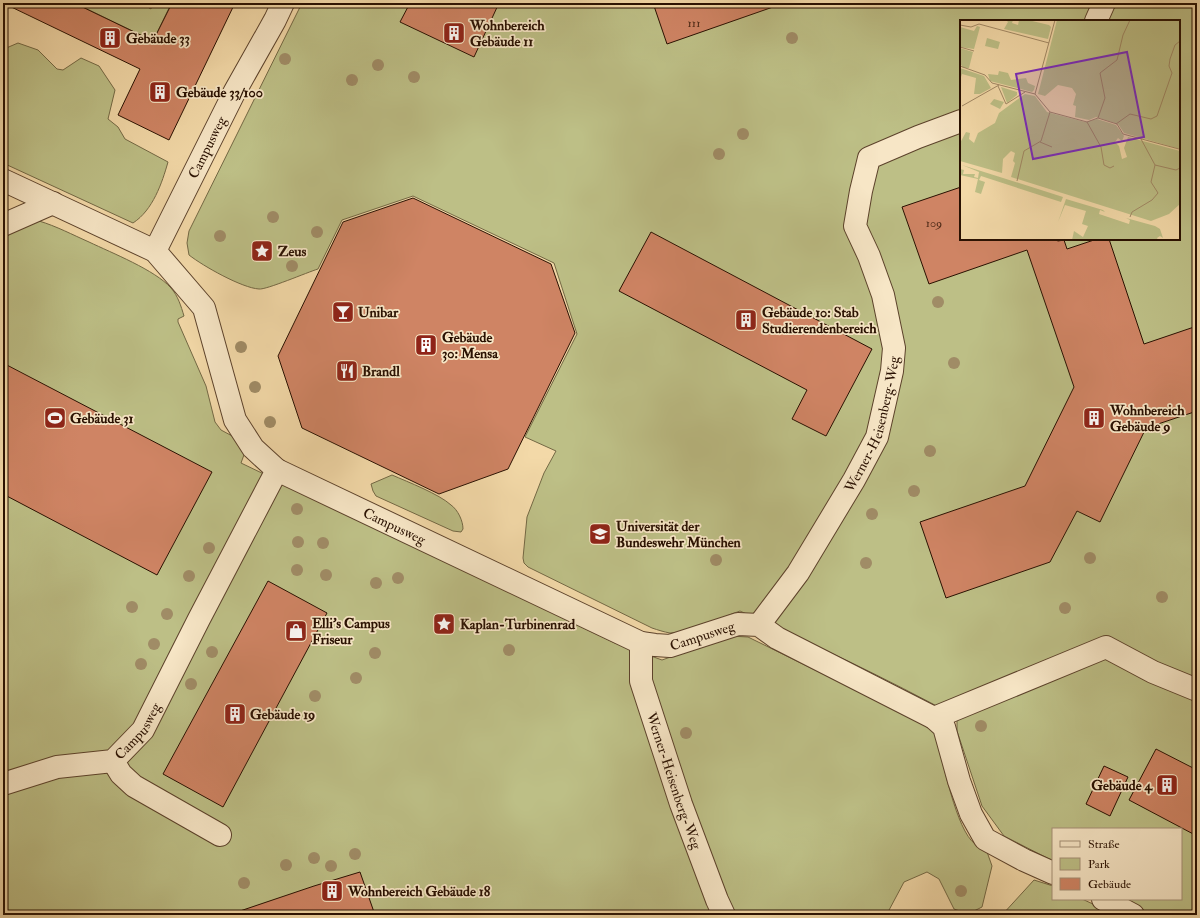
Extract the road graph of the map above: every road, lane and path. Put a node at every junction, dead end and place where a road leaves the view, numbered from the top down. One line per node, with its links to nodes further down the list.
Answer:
1 (283, 3): 8 (street, Campusweg)
2 (1104, 3): 3 (street)
3 (1096, 20)
4 (960, 121): 10 (street, Werner-Heisenberg-Weg)
5 (3, 180): 6 (street, Campusweg)
6 (53, 203): 7 (street); 8 (street, Campusweg)
7 (3, 225)
8 (156, 250): 9 (street, Campusweg)
9 (277, 470): 11 (street, Campusweg); 14 (street, Campusweg)
10 (759, 625): 11 (street, Campusweg); 13 (street)
11 (641, 643): 19 (street, Werner-Heisenberg-Weg)
12 (1197, 690): 13 (street)
13 (934, 718): 17 (street)
14 (113, 761): 15 (street, Campusweg); 16 (street)
15 (3, 784)
16 (220, 835)
17 (1052, 873)
18 (1105, 900): 20 (street)
19 (724, 915)
20 (1133, 915)

